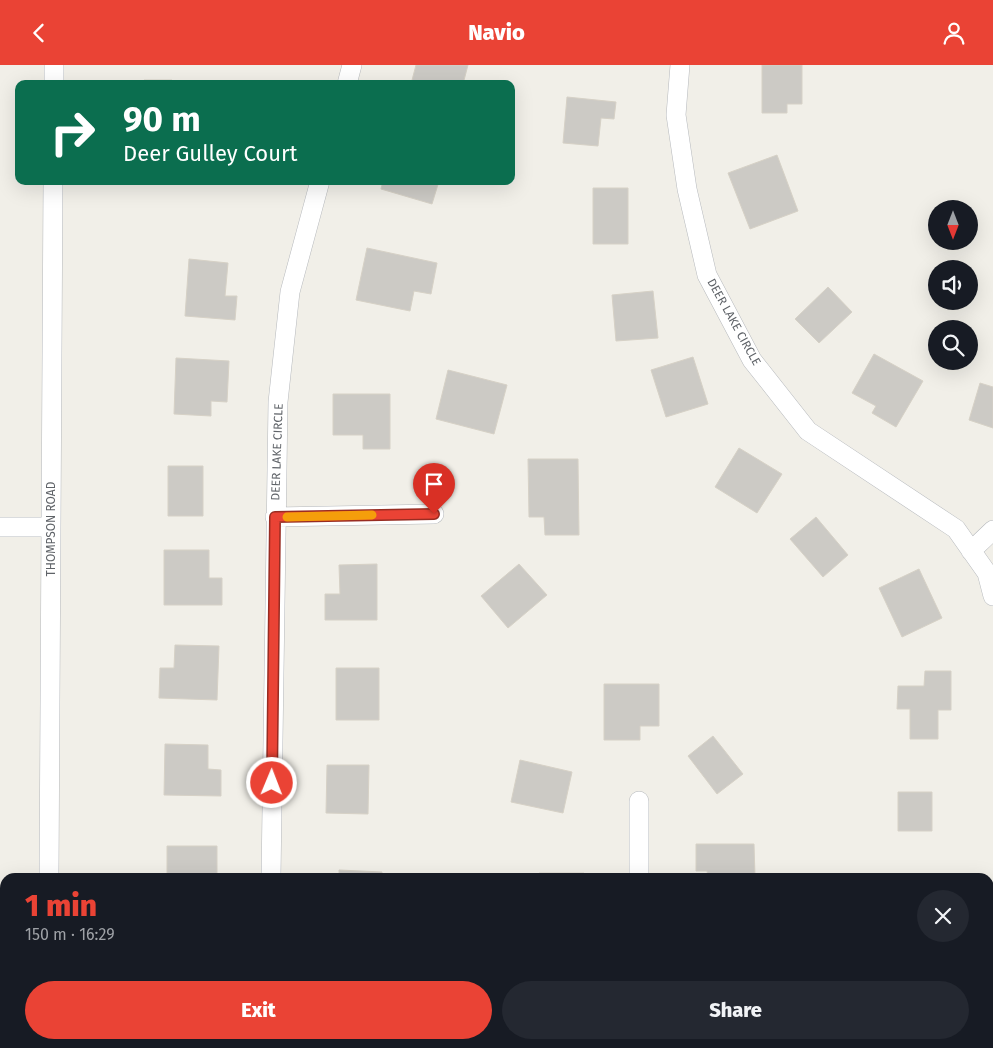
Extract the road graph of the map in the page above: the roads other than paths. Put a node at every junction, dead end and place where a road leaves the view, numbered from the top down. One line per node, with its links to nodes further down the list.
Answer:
1 (54, 65): 3 (street)
2 (680, 65): 11 (street, DEER LAKE CIRCLE)
3 (54, 80)
4 (53, 185): 9 (street, THOMPSON ROAD)
5 (319, 185): 7 (street, DEER LAKE CIRCLE)
6 (434, 514): 7 (street)
7 (275, 517): 15 (street, DEER LAKE CIRCLE)
8 (0, 527): 9 (street)
9 (51, 527): 14 (street, THOMPSON ROAD)
10 (993, 531): 11 (street)
11 (971, 551): 12 (street, DEER LAKE CIRCLE)
12 (993, 595)
13 (640, 801): 16 (street)
14 (49, 873)
15 (271, 873)
16 (639, 873)

